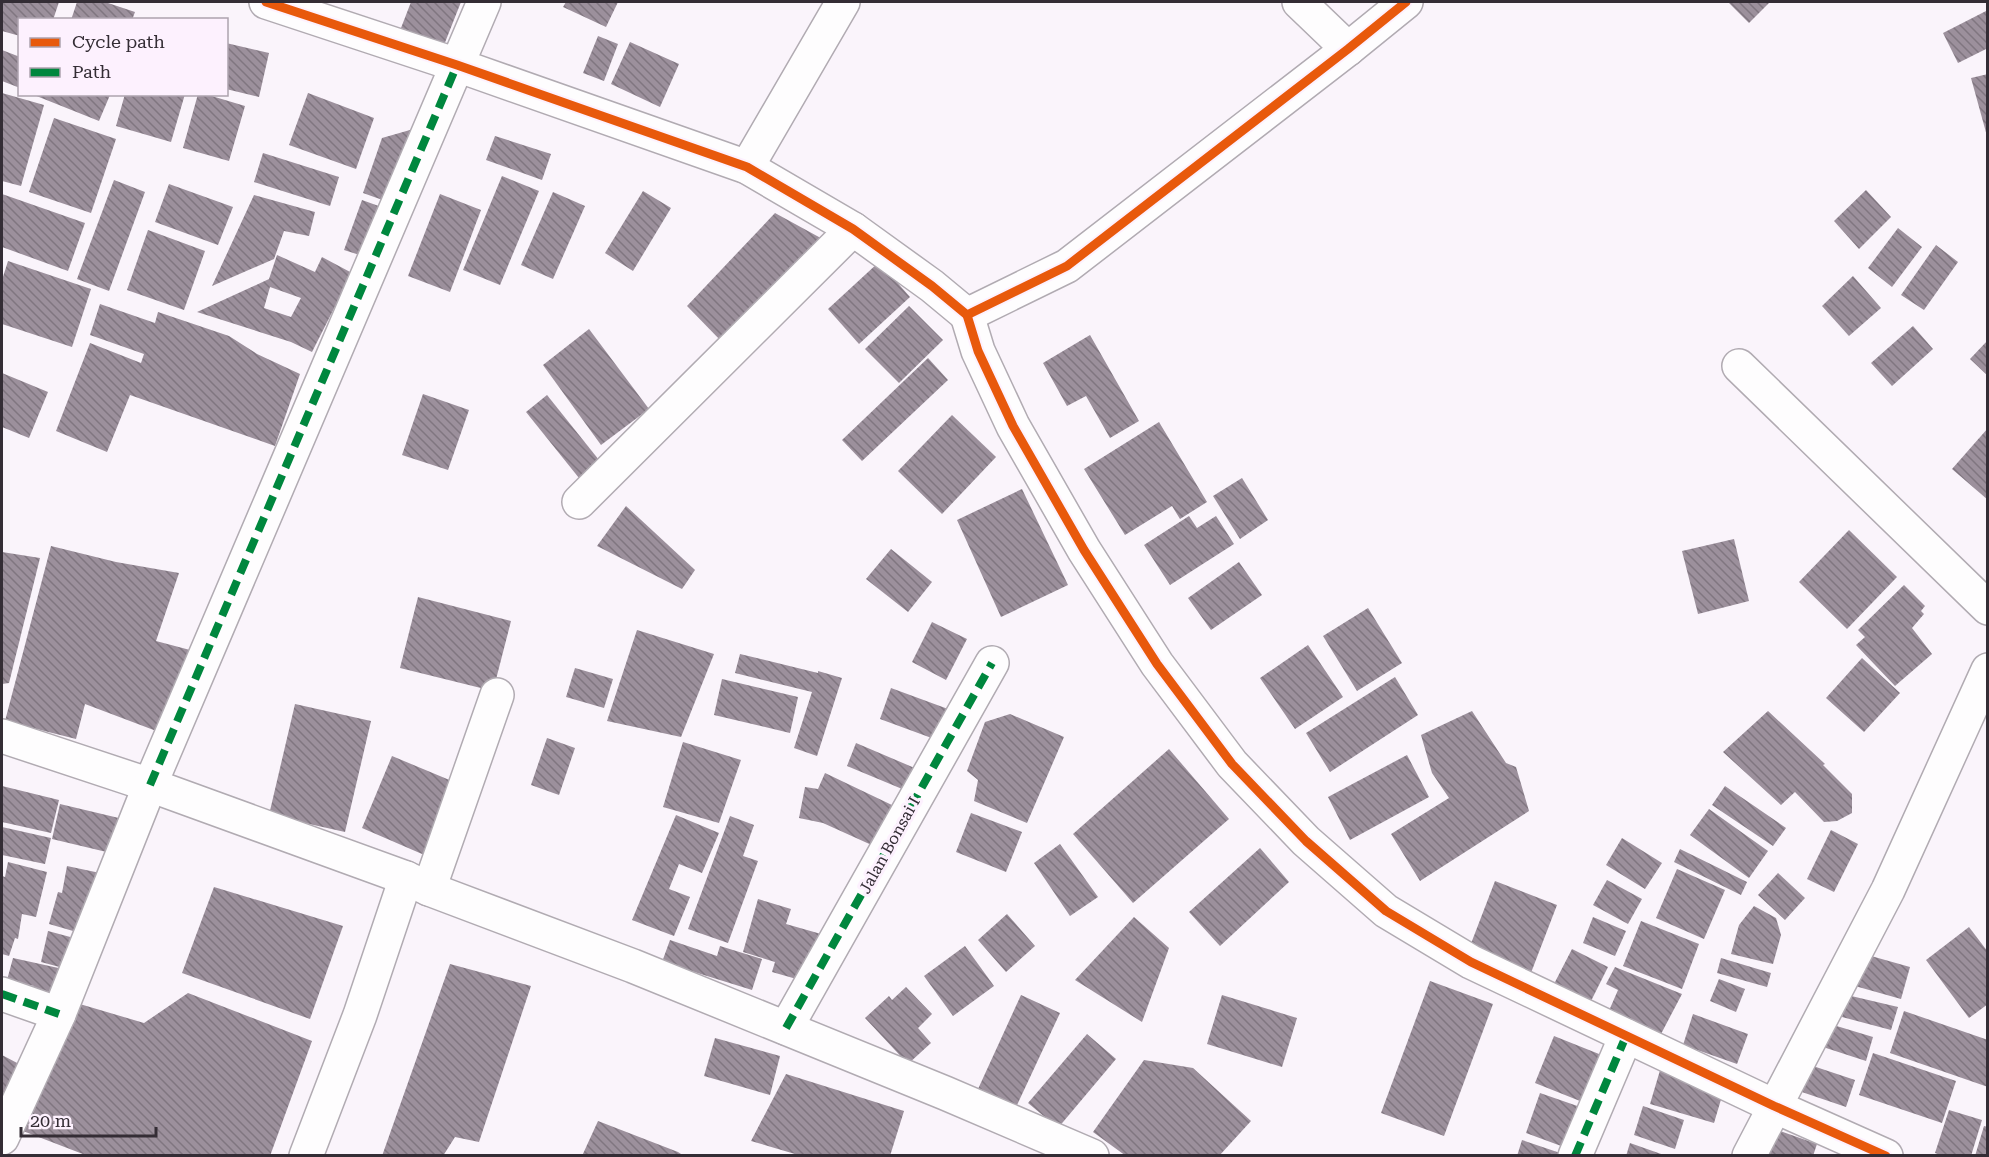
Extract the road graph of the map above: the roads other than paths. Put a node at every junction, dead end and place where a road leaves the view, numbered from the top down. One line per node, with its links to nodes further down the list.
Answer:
1 (266, 2): 7 (street)
2 (484, 2): 7 (street)
3 (843, 2): 8 (street)
4 (1299, 2): 6 (street)
5 (1406, 2): 6 (street)
6 (1348, 49): 10 (street)
7 (457, 65): 8 (street); 18 (street)
8 (747, 167): 9 (street)
9 (853, 229): 10 (street); 12 (street)
10 (967, 315): 23 (street)
11 (1739, 366): 13 (street)
12 (579, 502)
13 (1988, 608)
14 (992, 663): 22 (street, Jalan Bonsai I)
15 (1988, 670): 24 (street)
16 (497, 695): 19 (street)
17 (2, 736): 18 (street)
18 (150, 785): 19 (street); 21 (street)
19 (418, 883): 22 (street); 26 (street)
20 (2, 994): 21 (street)
21 (59, 1014): 25 (street)
22 (786, 1028): 27 (street)
23 (1626, 1036): 24 (street); 28 (street)
24 (1774, 1106): 29 (street); 30 (street)
25 (2, 1138)
26 (306, 1155)
27 (1088, 1155)
28 (1575, 1155)
29 (1749, 1155)
30 (1886, 1155)

